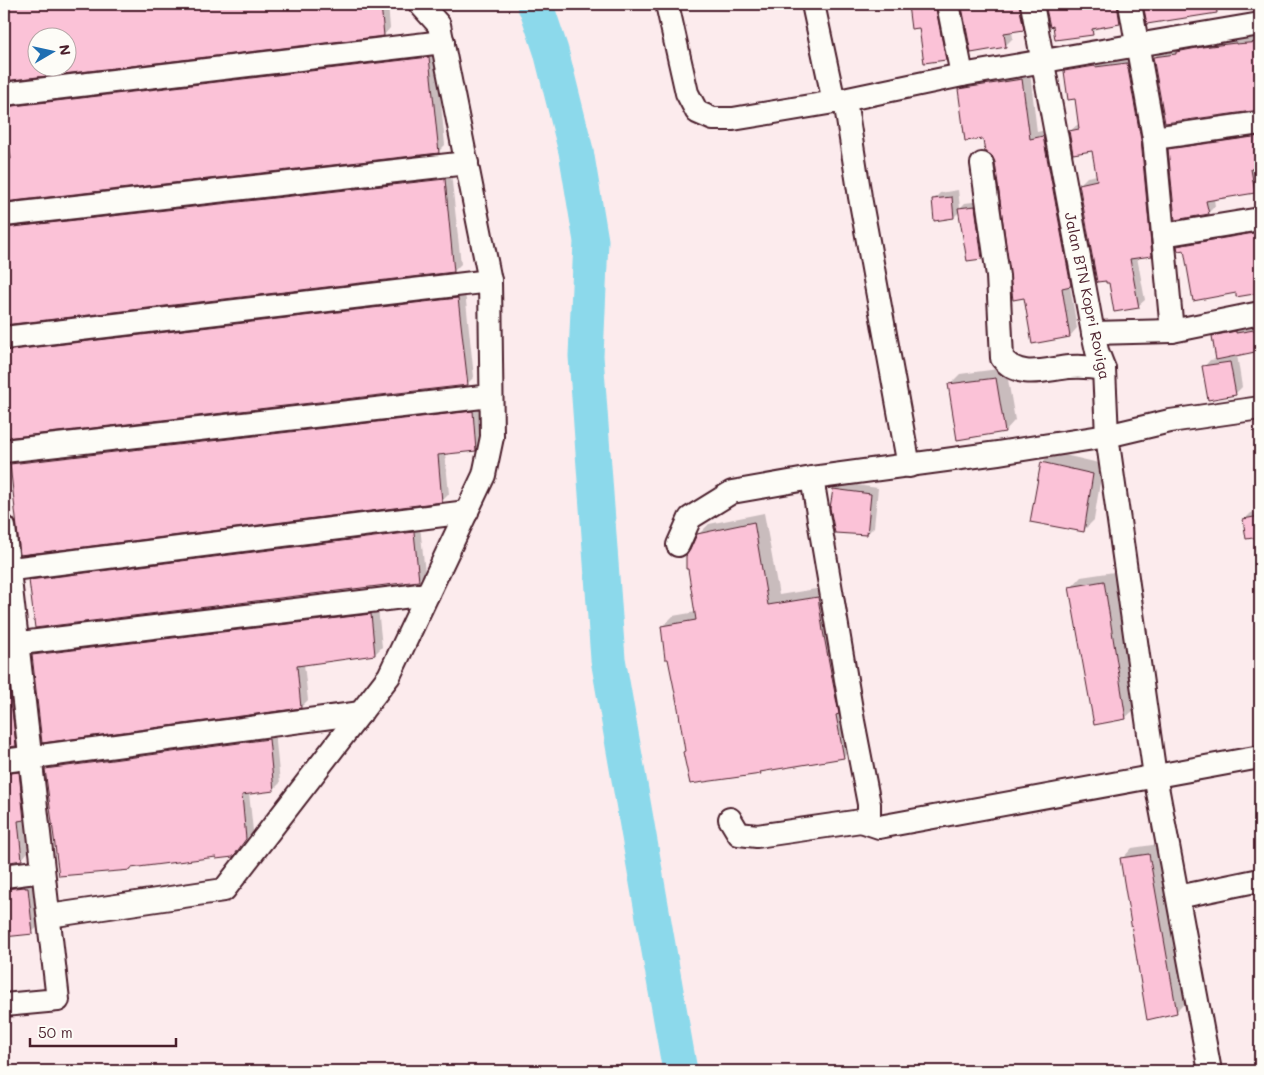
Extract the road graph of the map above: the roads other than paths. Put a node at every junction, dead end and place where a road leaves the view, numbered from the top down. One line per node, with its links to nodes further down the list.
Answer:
1 (420, 4): 8 (street)
2 (667, 4): 13 (street)
3 (813, 4): 13 (street)
4 (948, 4): 11 (street)
5 (1032, 4): 10 (street, Jalan BTN Kopri Roviga)
6 (1130, 4): 9 (street)
7 (1260, 24): 9 (street)
8 (443, 42): 12 (street); 16 (street)
9 (1137, 44): 10 (street); 15 (street)
10 (1042, 62): 11 (street); 24 (street, Jalan BTN Kopri Roviga)
11 (962, 75): 13 (street)
12 (4, 94)
13 (839, 101): 31 (street)
14 (1260, 123): 15 (street)
15 (1154, 138): 20 (street)
16 (466, 162): 18 (street); 21 (street)
17 (982, 164): 26 (street)
18 (4, 215)
19 (1260, 219): 20 (street)
20 (1164, 235): 23 (street)
21 (490, 281): 25 (street); 27 (street)
22 (1260, 313): 23 (street)
23 (1172, 331): 24 (street)
24 (1093, 333): 26 (street, Jalan BTN Kopri Roviga)
25 (4, 338)
26 (1104, 369): 29 (street, Jalan BTN Kopri Roviga)
27 (492, 396): 30 (street); 33 (street)
28 (1260, 408): 29 (street)
29 (1107, 436): 31 (street); 43 (street, Jalan BTN Kopri Roviga)
30 (4, 451)
31 (909, 466): 32 (street)
32 (812, 478): 35 (street); 45 (street)
33 (467, 512): 36 (street); 37 (street)
34 (4, 527): 36 (street)
35 (678, 545)
36 (6, 570): 38 (street)
37 (428, 594): 38 (street); 39 (street)
38 (10, 645): 40 (street)
39 (361, 712): 40 (street); 50 (street)
40 (30, 757): 42 (street); 46 (street)
41 (1260, 757): 43 (street)
42 (4, 761)
43 (1155, 776): 45 (street); 49 (street, Jalan BTN Kopri Roviga)
44 (730, 819): 45 (street)
45 (861, 821)
46 (43, 871): 47 (street); 50 (street)
47 (4, 876)
48 (1260, 880): 49 (street)
49 (1178, 897): 52 (street, Jalan BTN Kopri Roviga)
50 (49, 916): 51 (street)
51 (4, 1005)
52 (1210, 1071)

